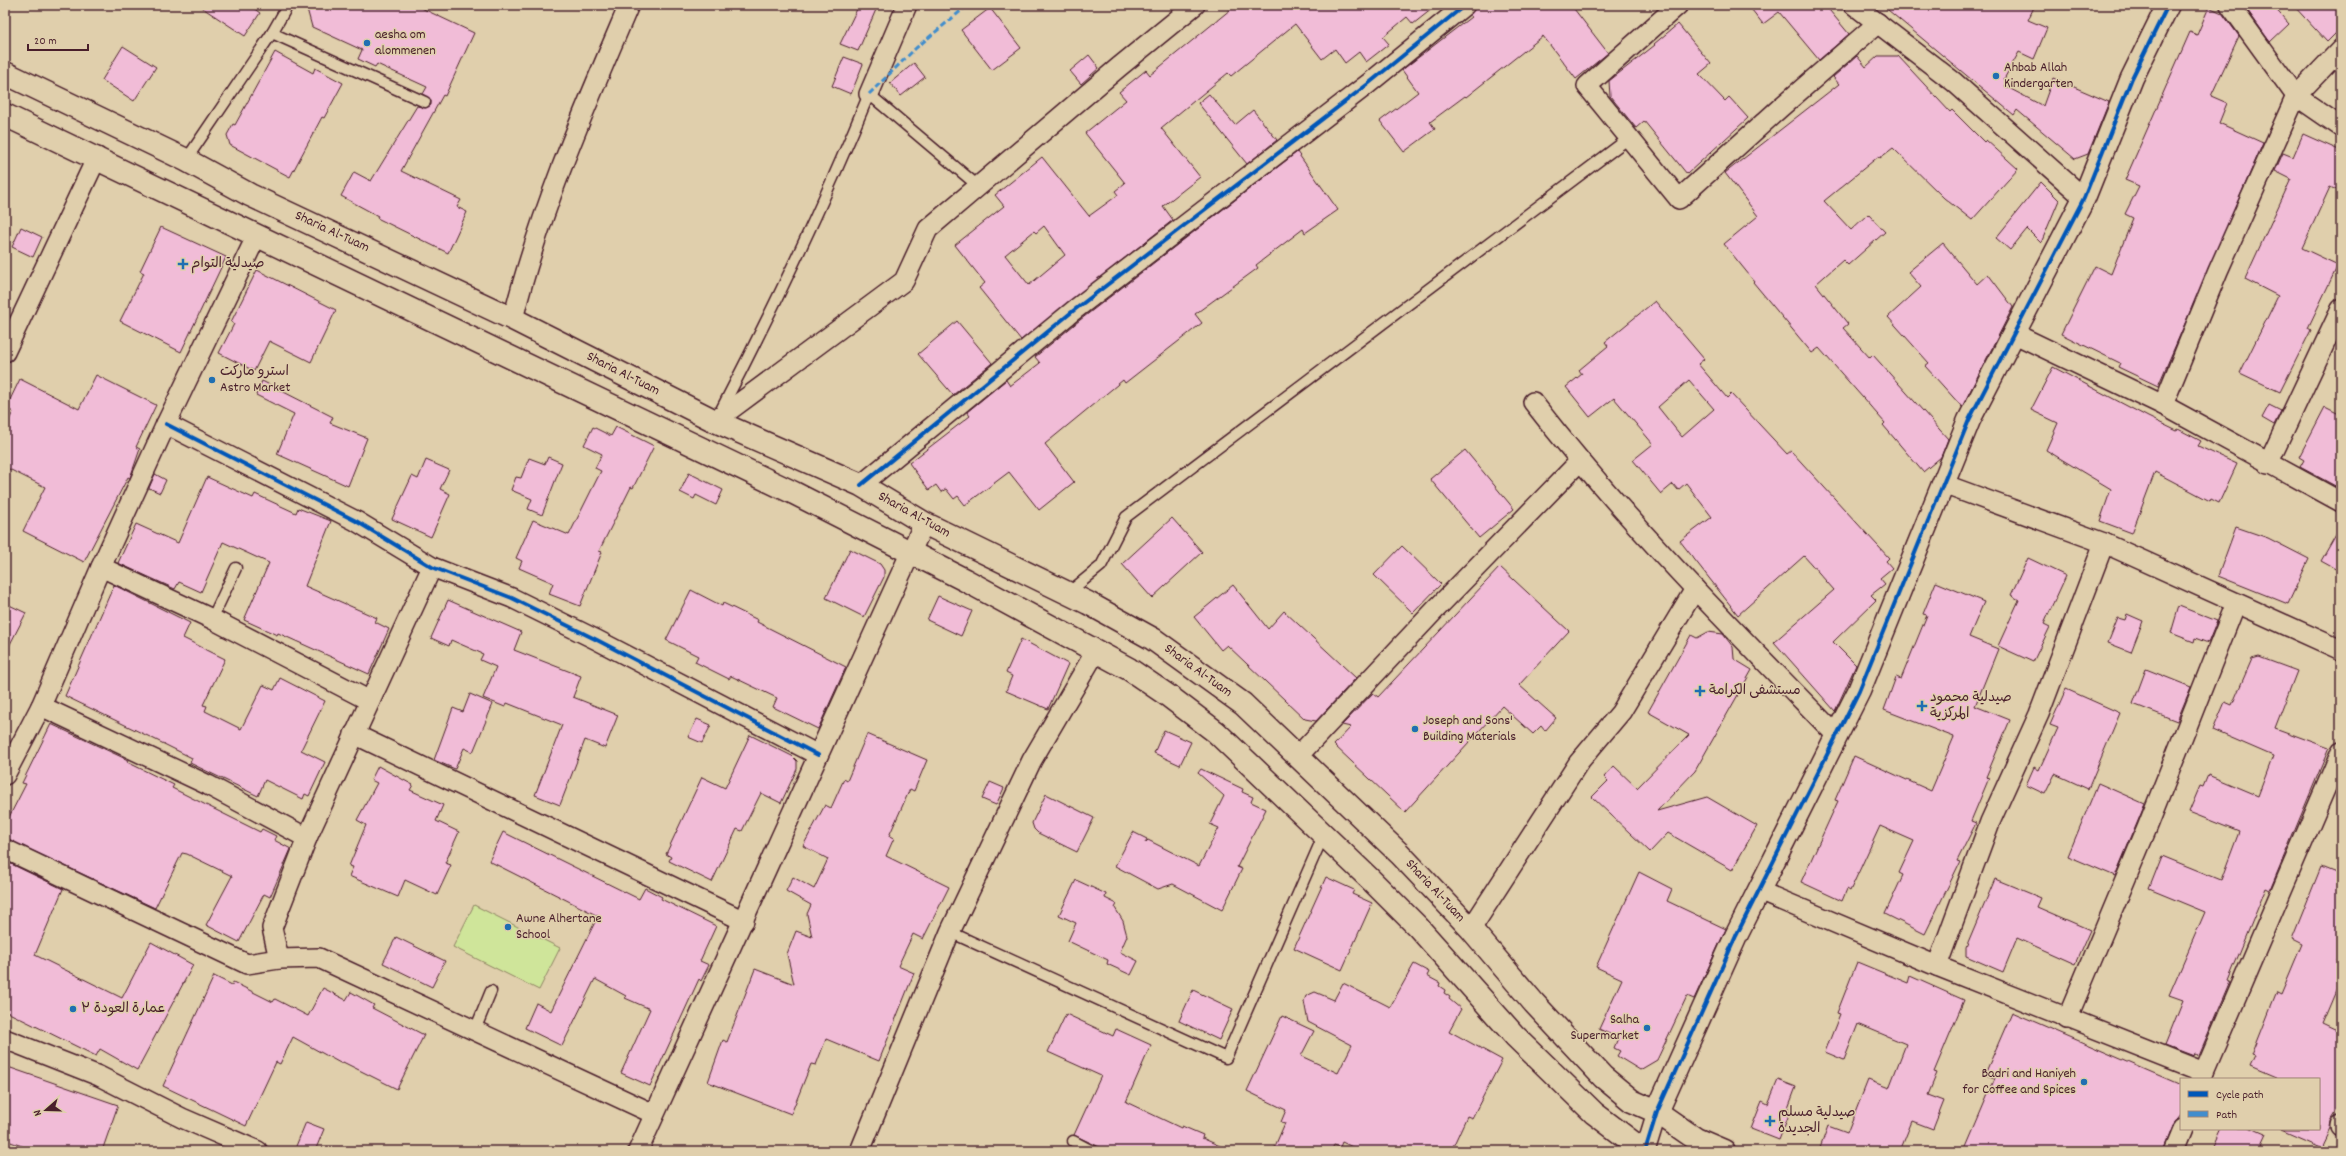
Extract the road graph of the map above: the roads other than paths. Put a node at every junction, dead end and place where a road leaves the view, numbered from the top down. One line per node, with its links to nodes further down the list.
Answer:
1 (288, 5): 11 (lane)
2 (629, 5): 25 (street)
3 (908, 5): 14 (street)
4 (1195, 5): 22 (street)
5 (1465, 5): 36 (street)
6 (1678, 5): 19 (street)
7 (1854, 5): 10 (street)
8 (2168, 5): 23 (main road)
9 (2230, 5): 15 (street)
10 (1878, 23): 19 (street); 23 (street)
11 (272, 33): 16 (lane); 21 (lane)
12 (2341, 49): 15 (street)
13 (5, 73): 21 (main road, Sharia Al-Tuam)
14 (869, 94): 22 (lane); 31 (lane)
15 (2296, 96): 18 (street); 30 (street)
16 (425, 102)
17 (5, 115): 20 (main road)
18 (2341, 127)
19 (1629, 138): 45 (lane)
20 (97, 157): 24 (main road); 28 (street)
21 (186, 160): 25 (main road, Sharia Al-Tuam)
22 (978, 186): 31 (street)
23 (2084, 198): 27 (main road)
24 (257, 235): 32 (street); 40 (main road)
25 (514, 319): 31 (main road, Sharia Al-Tuam)
26 (2338, 321): 34 (street)
27 (2015, 334): 30 (street); 35 (main road)
28 (5, 352)
29 (1533, 402): 33 (street)
30 (2162, 404): 34 (street)
31 (715, 421): 36 (main road, Sharia Al-Tuam)
32 (166, 424): 41 (street); 42 (street)
33 (1579, 462): 44 (street); 56 (street)
34 (2268, 464): 37 (street)
35 (1943, 484): 39 (street); 53 (main road)
36 (861, 485): 38 (main road, Sharia Al-Tuam)
37 (2341, 502)
38 (924, 523): 40 (street); 45 (main road, Sharia Al-Tuam)
39 (2104, 543): 46 (street); 66 (street)
40 (910, 554): 49 (main road); 55 (street)
41 (101, 567): 47 (street); 51 (street)
42 (432, 567): 50 (street); 55 (street)
43 (236, 568): 47 (lane)
44 (1695, 589): 53 (street); 63 (street)
45 (1068, 593): 56 (main road, Sharia Al-Tuam)
46 (2236, 602): 48 (street); 68 (street)
47 (212, 620): 50 (street)
48 (2341, 650)
49 (1096, 651): 58 (main road); 64 (street)
50 (370, 701): 52 (street)
51 (42, 706): 57 (street); 59 (street)
52 (354, 734): 59 (street); 62 (street)
53 (1837, 736): 61 (main road)
54 (2341, 752): 71 (street)
55 (818, 755): 62 (street)
56 (1298, 756): 63 (main road, Sharia Al-Tuam)
57 (5, 775)
58 (1324, 834): 64 (lane); 80 (main road)
59 (307, 838): 65 (street)
60 (5, 849): 65 (street)
61 (1759, 891): 66 (street); 72 (main road)
62 (744, 921): 73 (street)
63 (1471, 929): 72 (main road, Sharia Al-Tuam)
64 (950, 932): 78 (street)
65 (279, 959): 69 (street)
66 (1937, 966): 68 (street)
67 (491, 991): 69 (lane)
68 (2067, 1019): 71 (street)
69 (475, 1030): 73 (street)
70 (5, 1039): 76 (street)
71 (2203, 1076)
72 (1657, 1112): 80 (street); 81 (main road, Sharia Al-Tuam)
73 (654, 1114): 77 (street)
74 (2182, 1130): 82 (street)
75 (1073, 1141): 79 (lane)
76 (258, 1151)
77 (638, 1151)
78 (860, 1151)
79 (1092, 1151)
80 (1645, 1151)
81 (1724, 1151)
82 (2173, 1151)

